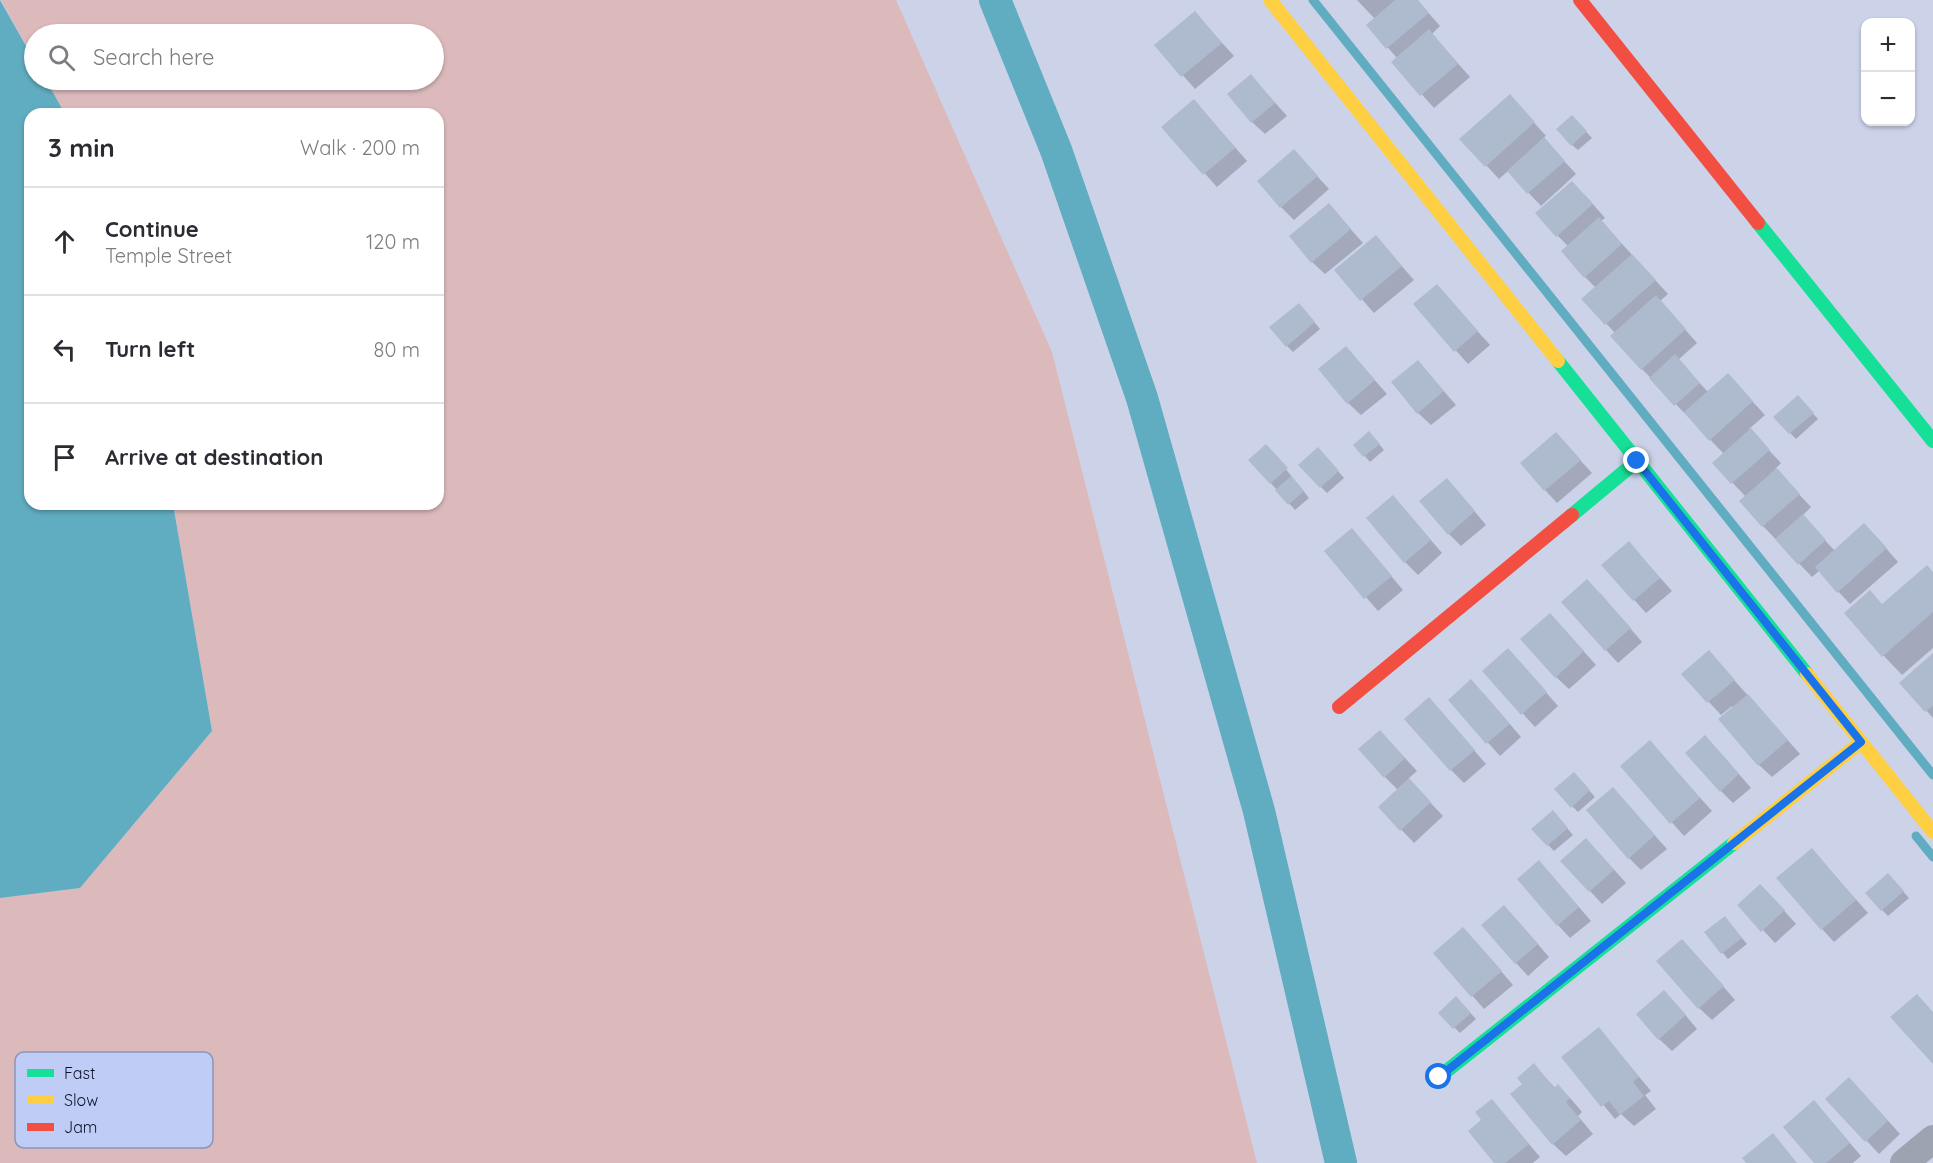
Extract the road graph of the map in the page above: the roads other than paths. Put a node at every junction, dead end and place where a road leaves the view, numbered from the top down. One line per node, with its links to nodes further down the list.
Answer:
1 (1270, 0): 4 (street)
2 (1580, 0): 3 (street)
3 (1933, 441)
4 (1637, 461): 5 (street); 6 (street)
5 (1339, 707)
6 (1861, 742): 7 (street); 8 (street)
7 (1933, 832)
8 (1439, 1077)
9 (1933, 1139): 10 (street)
10 (1904, 1163)

